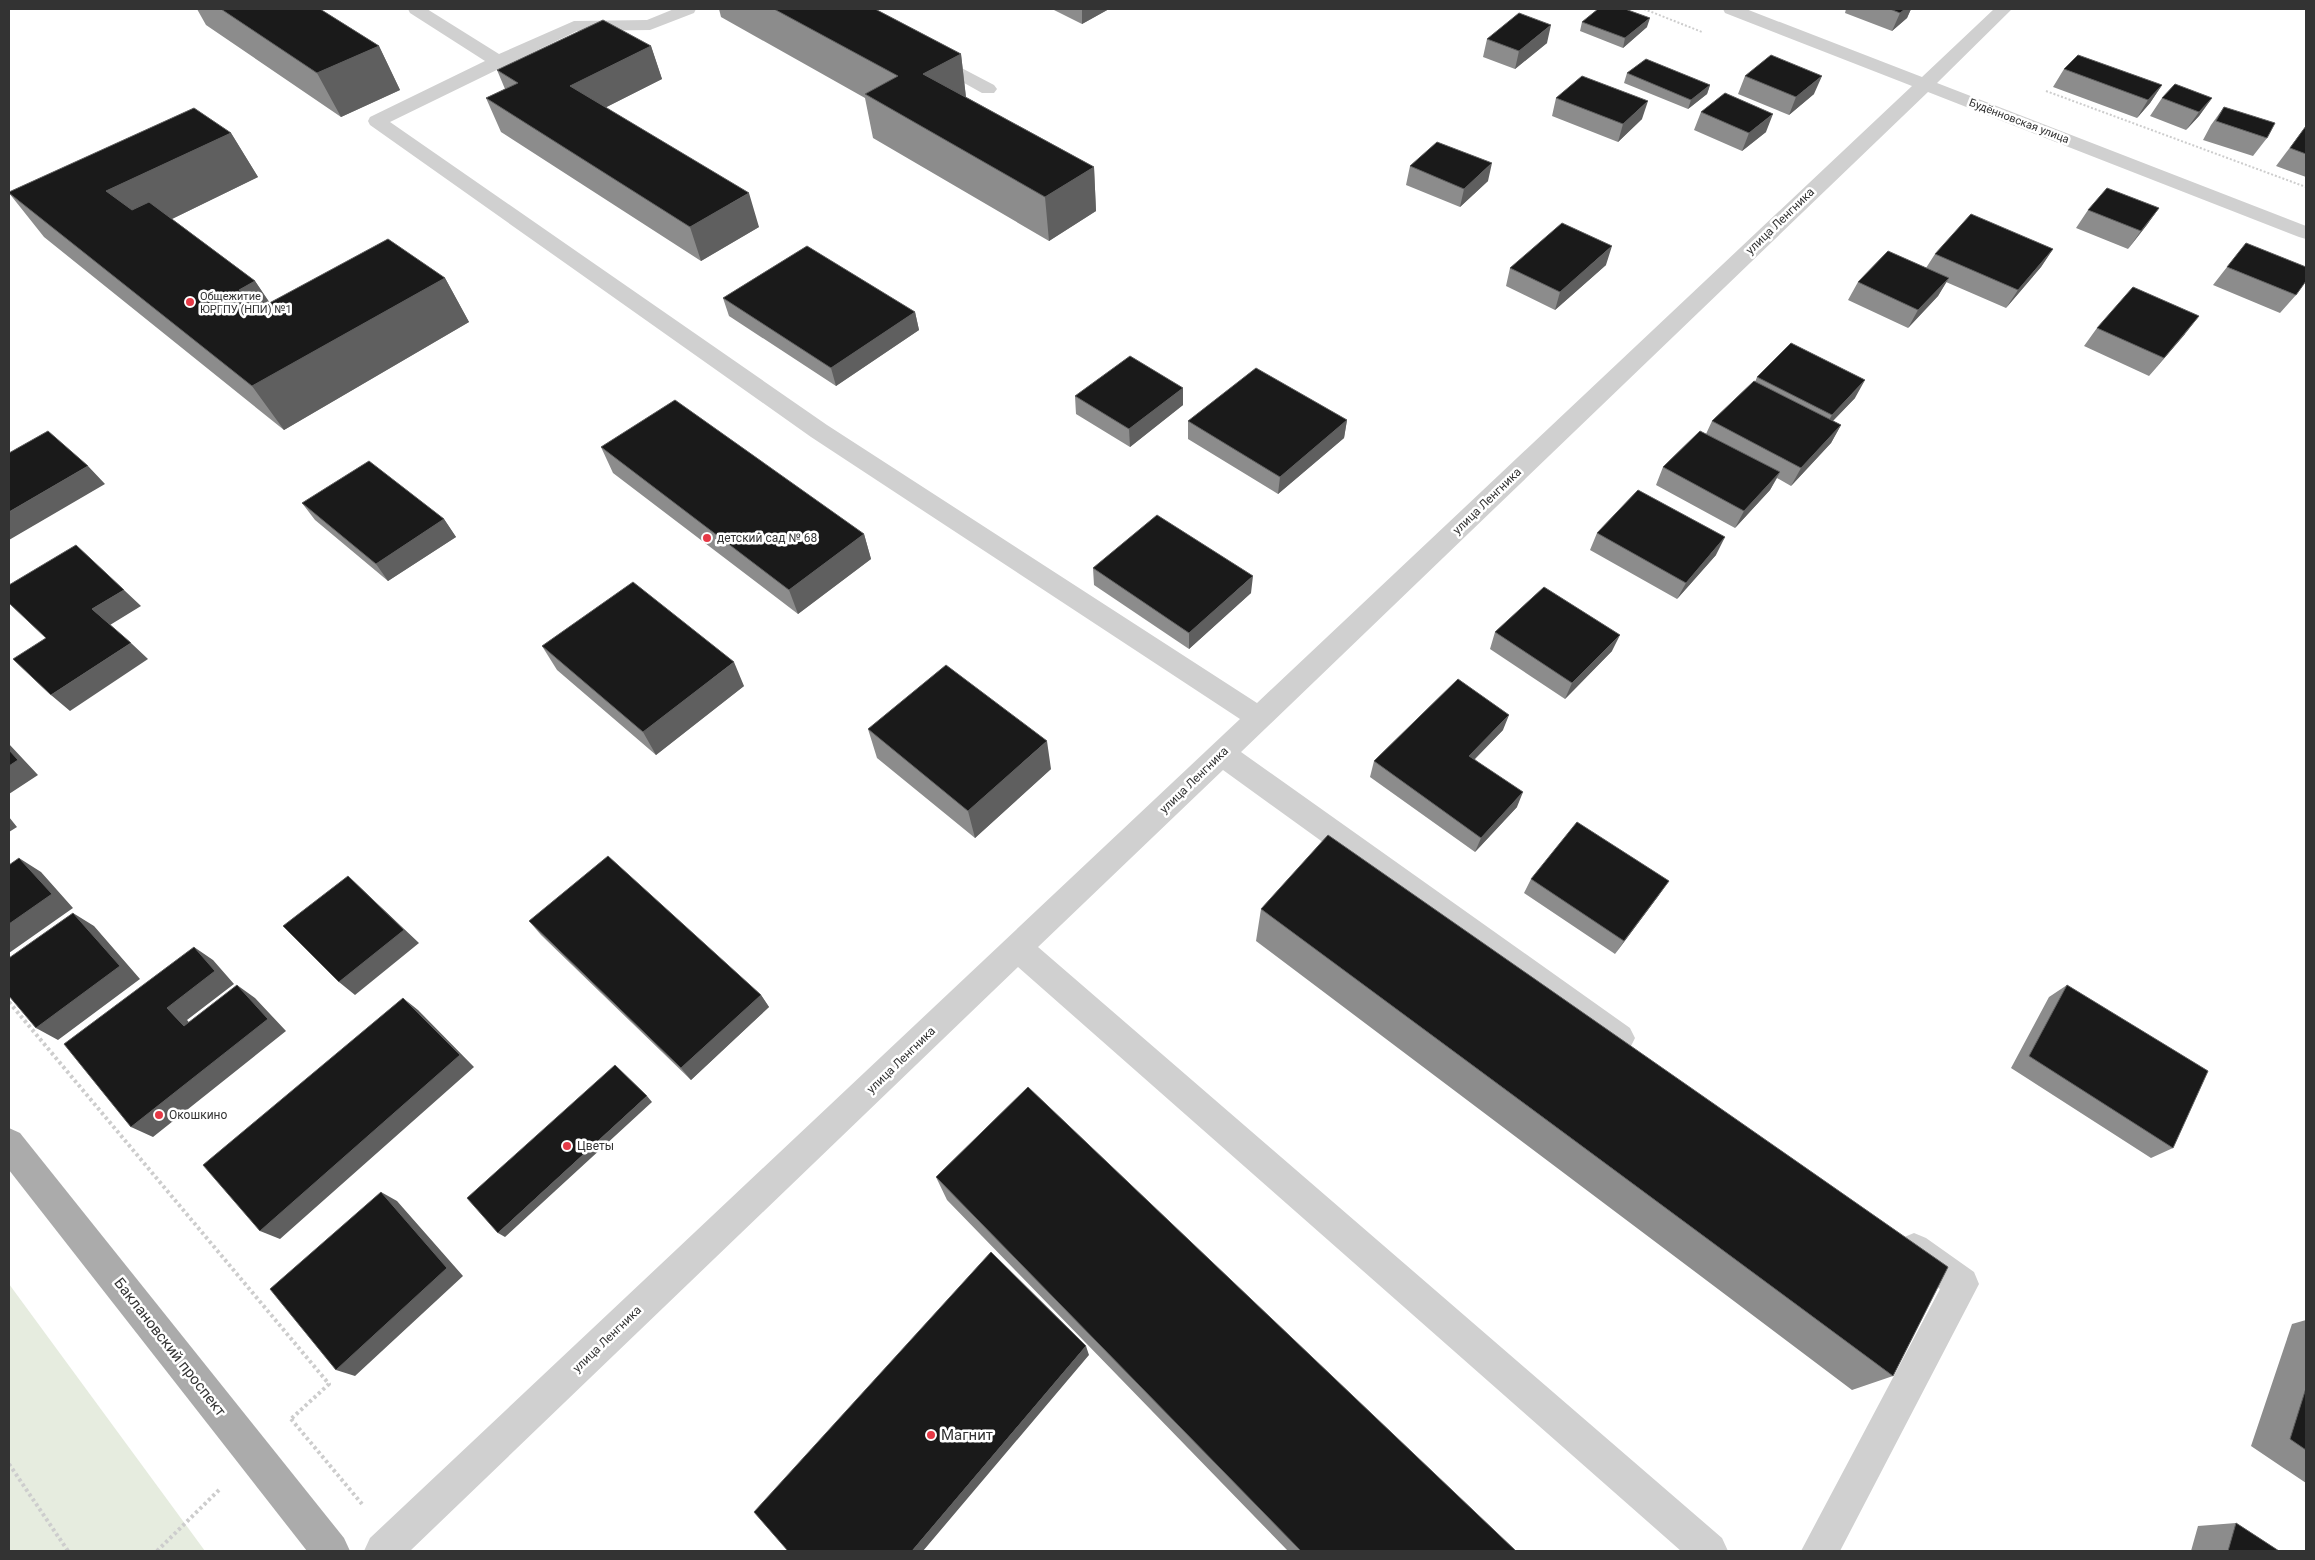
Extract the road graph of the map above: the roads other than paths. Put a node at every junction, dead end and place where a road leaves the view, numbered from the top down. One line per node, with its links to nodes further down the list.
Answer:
1 (416, 9): 8 (street)
2 (592, 9): 6 (street)
3 (688, 9): 6 (street)
4 (1732, 9): 9 (street, Будённовская улица)
5 (2004, 9): 9 (street, улица Ленгника)
6 (574, 26): 8 (street)
7 (920, 51): 10 (street)
8 (498, 61): 12 (street)
9 (1924, 84): 11 (street, Будённовская улица); 12 (street, улица Ленгника)
10 (988, 89)
11 (2306, 233)
12 (1259, 718): 13 (street, улица Ленгника)
13 (1222, 754): 14 (street, улица Ленгника); 15 (street)
14 (1018, 948): 19 (street, улица Ленгника); 20 (street)
15 (1640, 1054)
16 (9, 1144): 18 (main road, Баклановский проспект)
17 (1890, 1232): 21 (street)
18 (331, 1551)
19 (383, 1551)
20 (1709, 1551)
21 (1820, 1551)

